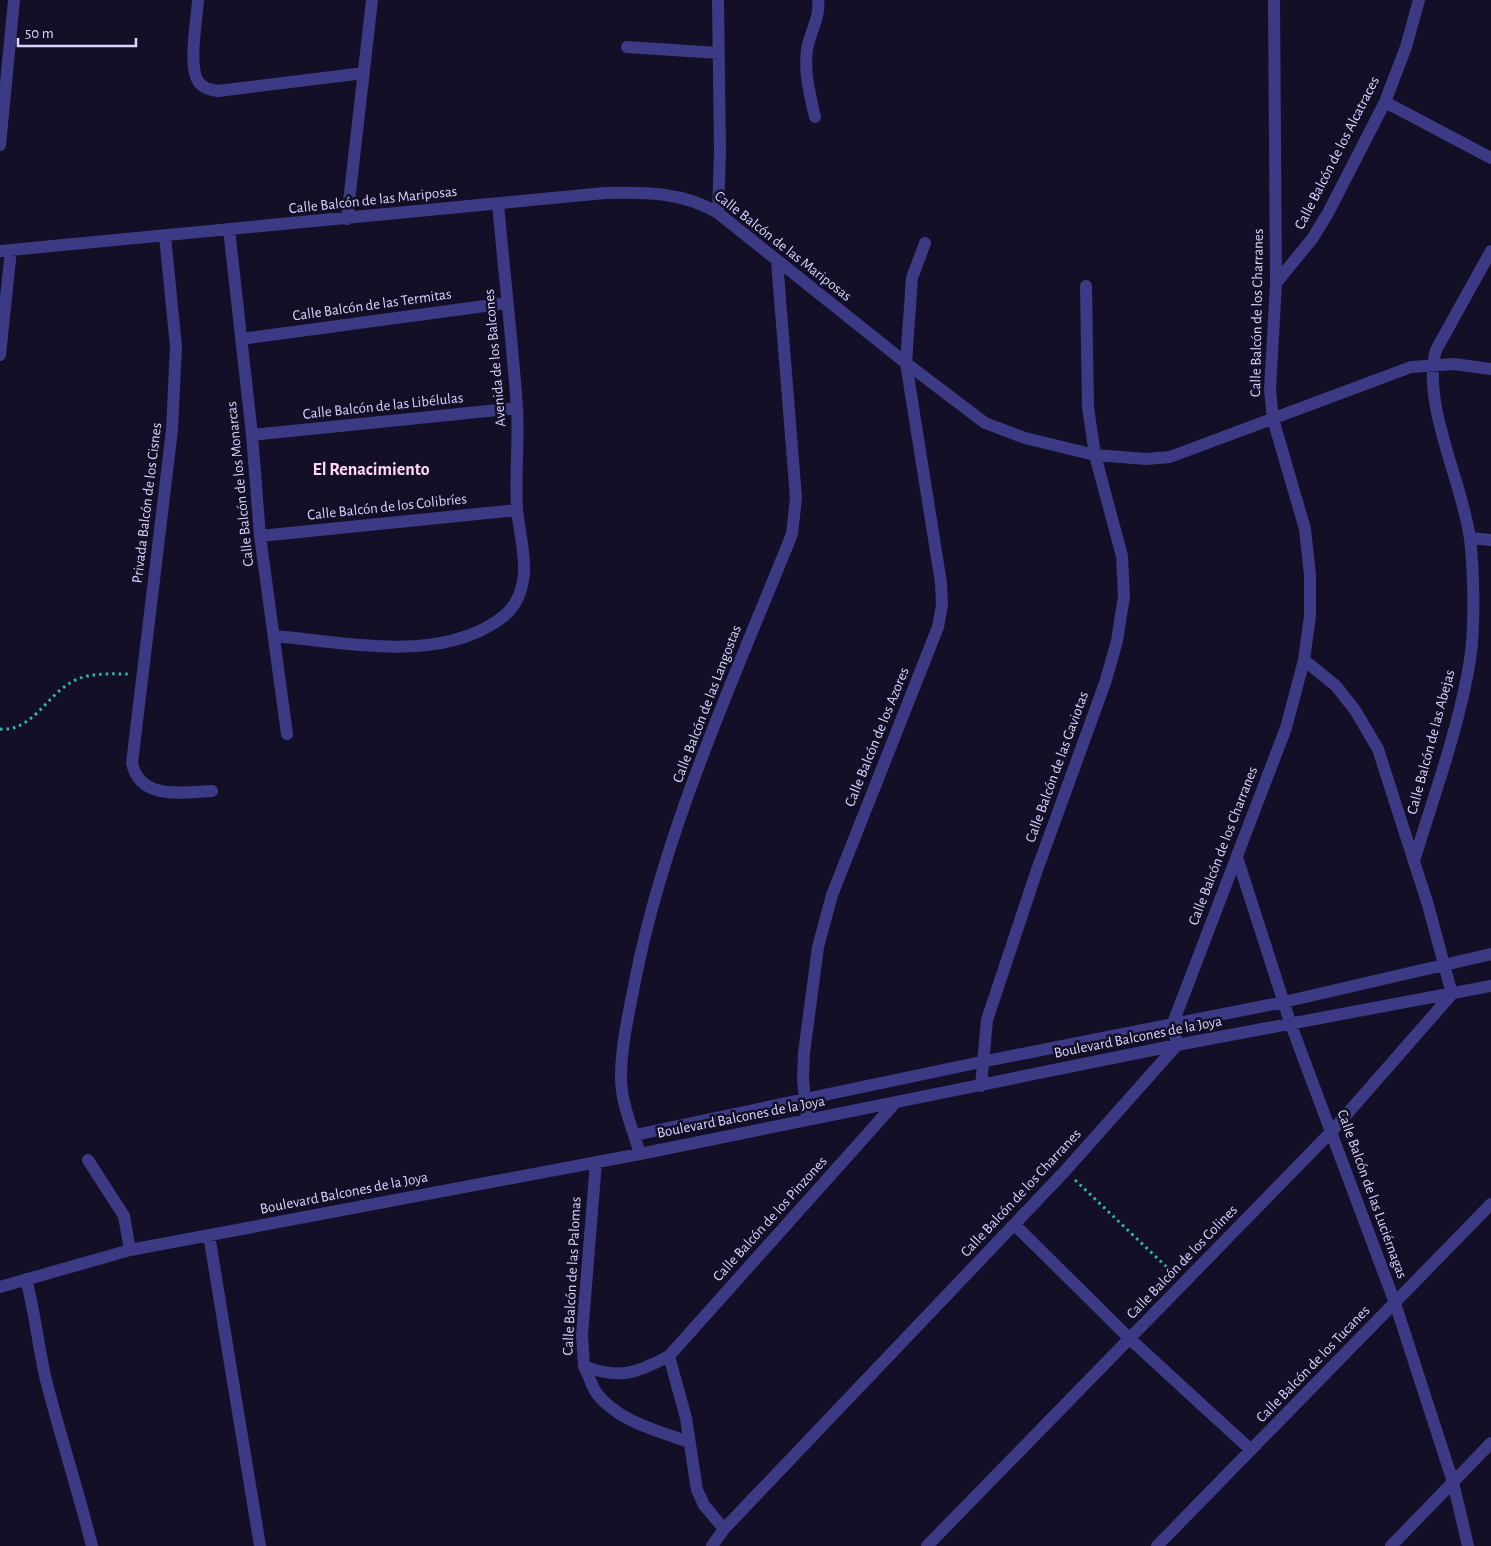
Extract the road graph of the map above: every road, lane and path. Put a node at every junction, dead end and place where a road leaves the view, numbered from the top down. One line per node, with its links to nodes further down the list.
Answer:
1 (14, 0): 13 (street)
2 (198, 0): 10 (street)
3 (372, 0): 10 (street)
4 (718, 0): 9 (street)
5 (818, 0): 12 (street)
6 (1274, 0): 24 (street, Calle Balcón de los Charranes)
7 (1419, 0): 11 (street, Calle Balcón de los Alcatraces)
8 (627, 47): 9 (street)
9 (719, 53): 16 (street)
10 (364, 73): 17 (street)
11 (1385, 102): 14 (street); 24 (street, Calle Balcón de los Alcatraces)
12 (815, 117)
13 (0, 145)
14 (1491, 158)
15 (498, 204): 16 (street, Calle Balcón de las Mariposas); 17 (street, Calle Balcón de las Mariposas); 26 (street, Avenida de los Balcones)
16 (718, 213): 23 (street, Calle Balcón de las Mariposas)
17 (346, 219): 18 (street, Calle Balcón de las Mariposas)
18 (229, 229): 19 (street, Calle Balcón de las Mariposas); 27 (street, Calle Balcón de los Monarcas)
19 (165, 236): 21 (street, Calle Balcón de las Mariposas); 42 (street, Privada Balcón de los Cisnes)
20 (925, 243): 29 (street, Calle Balcón de los Azores)
21 (6, 251): 28 (street)
22 (1491, 251): 30 (street)
23 (777, 261): 29 (street, Calle Balcón de las Mariposas); 62 (street, Calle Balcón de las Langostas)
24 (1276, 283): 33 (street, Calle Balcón de los Charranes)
25 (1086, 286): 35 (street, Calle Balcón de las Gaviotas)
26 (507, 303): 27 (street, Calle Balcón de las Termitas); 32 (street, Avenida de los Balcones)
27 (241, 339): 34 (street, Calle Balcón de los Monarcas)
28 (0, 355)
29 (906, 363): 35 (street, Calle Balcón de las Mariposas); 58 (street, Calle Balcón de los Azores)
30 (1432, 364): 31 (street, Calle Balcón de las Mariposas); 33 (street, Calle Balcón de las Mariposas); 38 (street, Calle Balcón de las Abejas)
31 (1491, 369)
32 (517, 408): 34 (street, Calle Balcón de las Libélulas); 36 (street, Avenida de los Balcones)
33 (1273, 420): 35 (street, Calle Balcón de las Mariposas); 41 (street, Calle Balcón de los Charranes)
34 (252, 435): 37 (street, Calle Balcón de los Monarcas)
35 (1095, 455): 56 (street, Calle Balcón de las Gaviotas)
36 (518, 510): 37 (street, Calle Balcón de los Colibríes); 40 (street, Avenida de los Balcones)
37 (260, 536): 40 (street, Calle Balcón de los Monarcas)
38 (1470, 538): 39 (street); 47 (street, Calle Balcón de las Abejas)
39 (1491, 540)
40 (274, 636): 44 (street, Calle Balcón de los Monarcas)
41 (1304, 660): 46 (street, Calle Balcón de los Charranes); 47 (street)
42 (143, 674): 43 (path); 45 (street, Privada Balcón de los Cisnes)
43 (0, 729)
44 (287, 734)
45 (212, 791)
46 (1237, 857): 52 (street, Calle Balcón de las Luciérnagas); 53 (street, Calle Balcón de los Charranes)
47 (1414, 861): 49 (street)
48 (1491, 954): 49 (street, Boulevard Balcones de la Joya)
49 (1445, 964): 51 (street); 52 (street, Boulevard Balcones de la Joya)
50 (1491, 986): 51 (street, Boulevard Balcones de la Joya)
51 (1452, 994): 54 (street, Boulevard Balcones de la Joya); 61 (street, Calle Balcón de los Colines)
52 (1284, 1002): 53 (street, Boulevard Balcones de la Joya); 54 (street, Calle Balcón de las Luciérnagas)
53 (1173, 1023): 55 (street); 56 (street, Boulevard Balcones de la Joya)
54 (1291, 1025): 55 (street, Boulevard Balcones de la Joya); 61 (street, Calle Balcón de las Luciérnagas)
55 (1177, 1045): 57 (street, Boulevard Balcones de la Joya); 66 (street, Calle Balcón de los Charranes)
56 (981, 1062): 57 (street, Calle Balcón de las Gaviotas); 58 (street, Boulevard Balcones de la Joya)
57 (981, 1086): 59 (street, Boulevard Balcones de la Joya)
58 (804, 1098): 60 (street, Calle Balcón de los Azores); 62 (street, Boulevard Balcones de la Joya)
59 (896, 1102): 60 (street, Boulevard Balcones de la Joya); 76 (street, Calle Balcón de los Pinzones)
60 (807, 1120): 63 (street, Boulevard Balcones de la Joya)
61 (1332, 1132): 72 (street, Calle Balcón de los Colines); 74 (street, Calle Balcón de las Luciérnagas)
62 (635, 1135): 63 (street, Calle Balcón de las Langostas)
63 (640, 1154): 65 (street, Boulevard Balcones de la Joya)
64 (88, 1160): 70 (street)
65 (596, 1162): 69 (street, Boulevard Balcones de la Joya); 77 (street, Calle Balcón de las Palomas)
66 (1065, 1171): 68 (street, Calle Balcón de los Charranes); 72 (path)
67 (1491, 1204): 74 (street, Calle Balcón de los Tucanes)
68 (1015, 1225): 75 (street); 82 (street, Calle Balcón de los Charranes)
69 (209, 1235): 70 (street, Boulevard Balcones de la Joya); 84 (street)
70 (130, 1250): 71 (street, Boulevard Balcones de la Joya)
71 (26, 1279): 73 (street, Boulevard Balcones de la Joya); 83 (street)
72 (1183, 1283): 75 (street, Calle Balcón de los Colines)
73 (0, 1287)
74 (1395, 1303): 80 (street, Calle Balcón de los Tucanes); 81 (street, Calle Balcón de las Luciérnagas)
75 (1130, 1339): 80 (street); 86 (street, Calle Balcón de los Colines)
76 (669, 1356): 77 (street, Calle Balcón de las Palomas); 78 (street)
77 (584, 1366): 78 (street)
78 (689, 1442): 82 (street)
79 (1491, 1443): 81 (street)
80 (1251, 1450): 87 (street, Calle Balcón de los Tucanes)
81 (1453, 1482): 88 (street); 89 (street, Calle Balcón de las Luciérnagas)
82 (724, 1529): 85 (street)
83 (92, 1546)
84 (260, 1546)
85 (712, 1546)
86 (927, 1546)
87 (1157, 1546)
88 (1391, 1546)
89 (1468, 1546)

